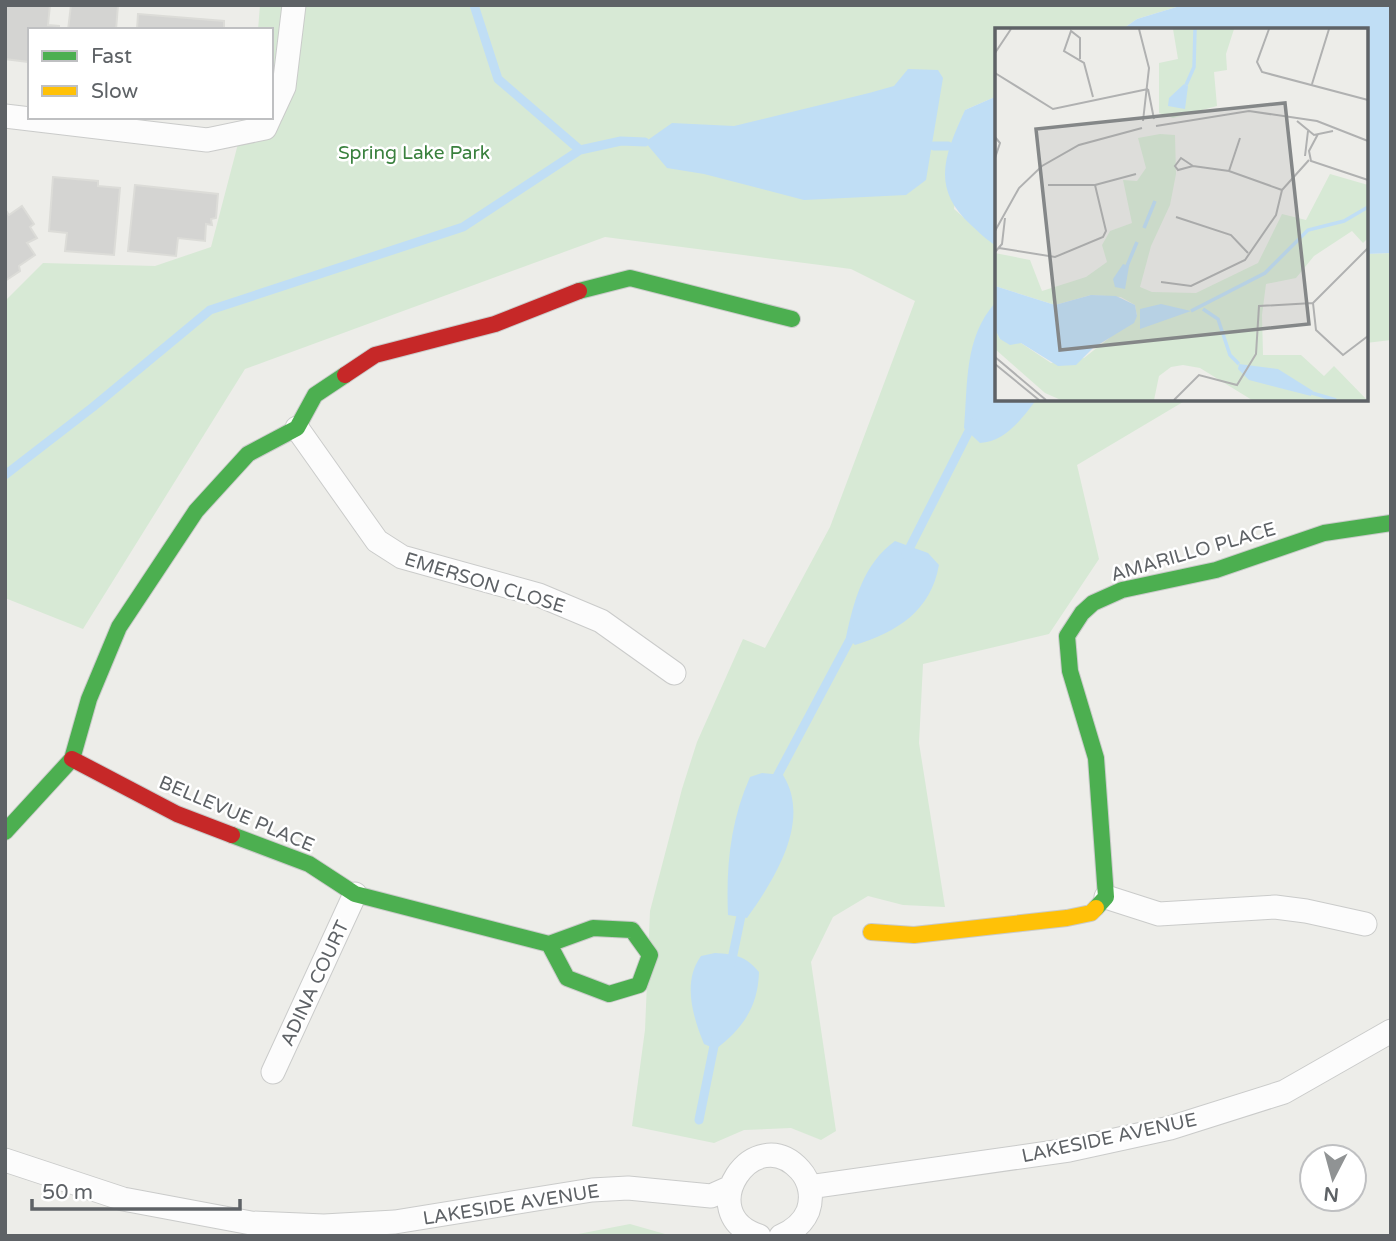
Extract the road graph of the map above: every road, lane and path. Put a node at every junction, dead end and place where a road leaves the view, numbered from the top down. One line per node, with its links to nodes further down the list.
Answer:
1 (294, 5): 2 (street)
2 (273, 112)
3 (5, 116): 4 (street)
4 (28, 119)
5 (30, 119): 6 (street)
6 (270, 119)
7 (792, 319): 8 (street)
8 (297, 428): 10 (street, EMERSON CLOSE); 11 (street)
9 (1391, 523): 14 (street, AMARILLO PLACE)
10 (674, 673)
11 (72, 759): 12 (street); 13 (street, BELLEVUE PLACE)
12 (5, 832)
13 (355, 894): 17 (street, BELLEVUE PLACE); 19 (street, ADINA COURT)
14 (1106, 897): 15 (street); 16 (street)
15 (1365, 924)
16 (871, 932)
17 (548, 944): 17 (street)
18 (1391, 1031): 21 (street, LAKESIDE AVENUE)
19 (273, 1072)
20 (5, 1160): 22 (street, LAKESIDE AVENUE)
21 (809, 1187): 22 (street); 24 (street)
22 (729, 1188): 23 (street)
23 (746, 1232)
24 (792, 1232)

